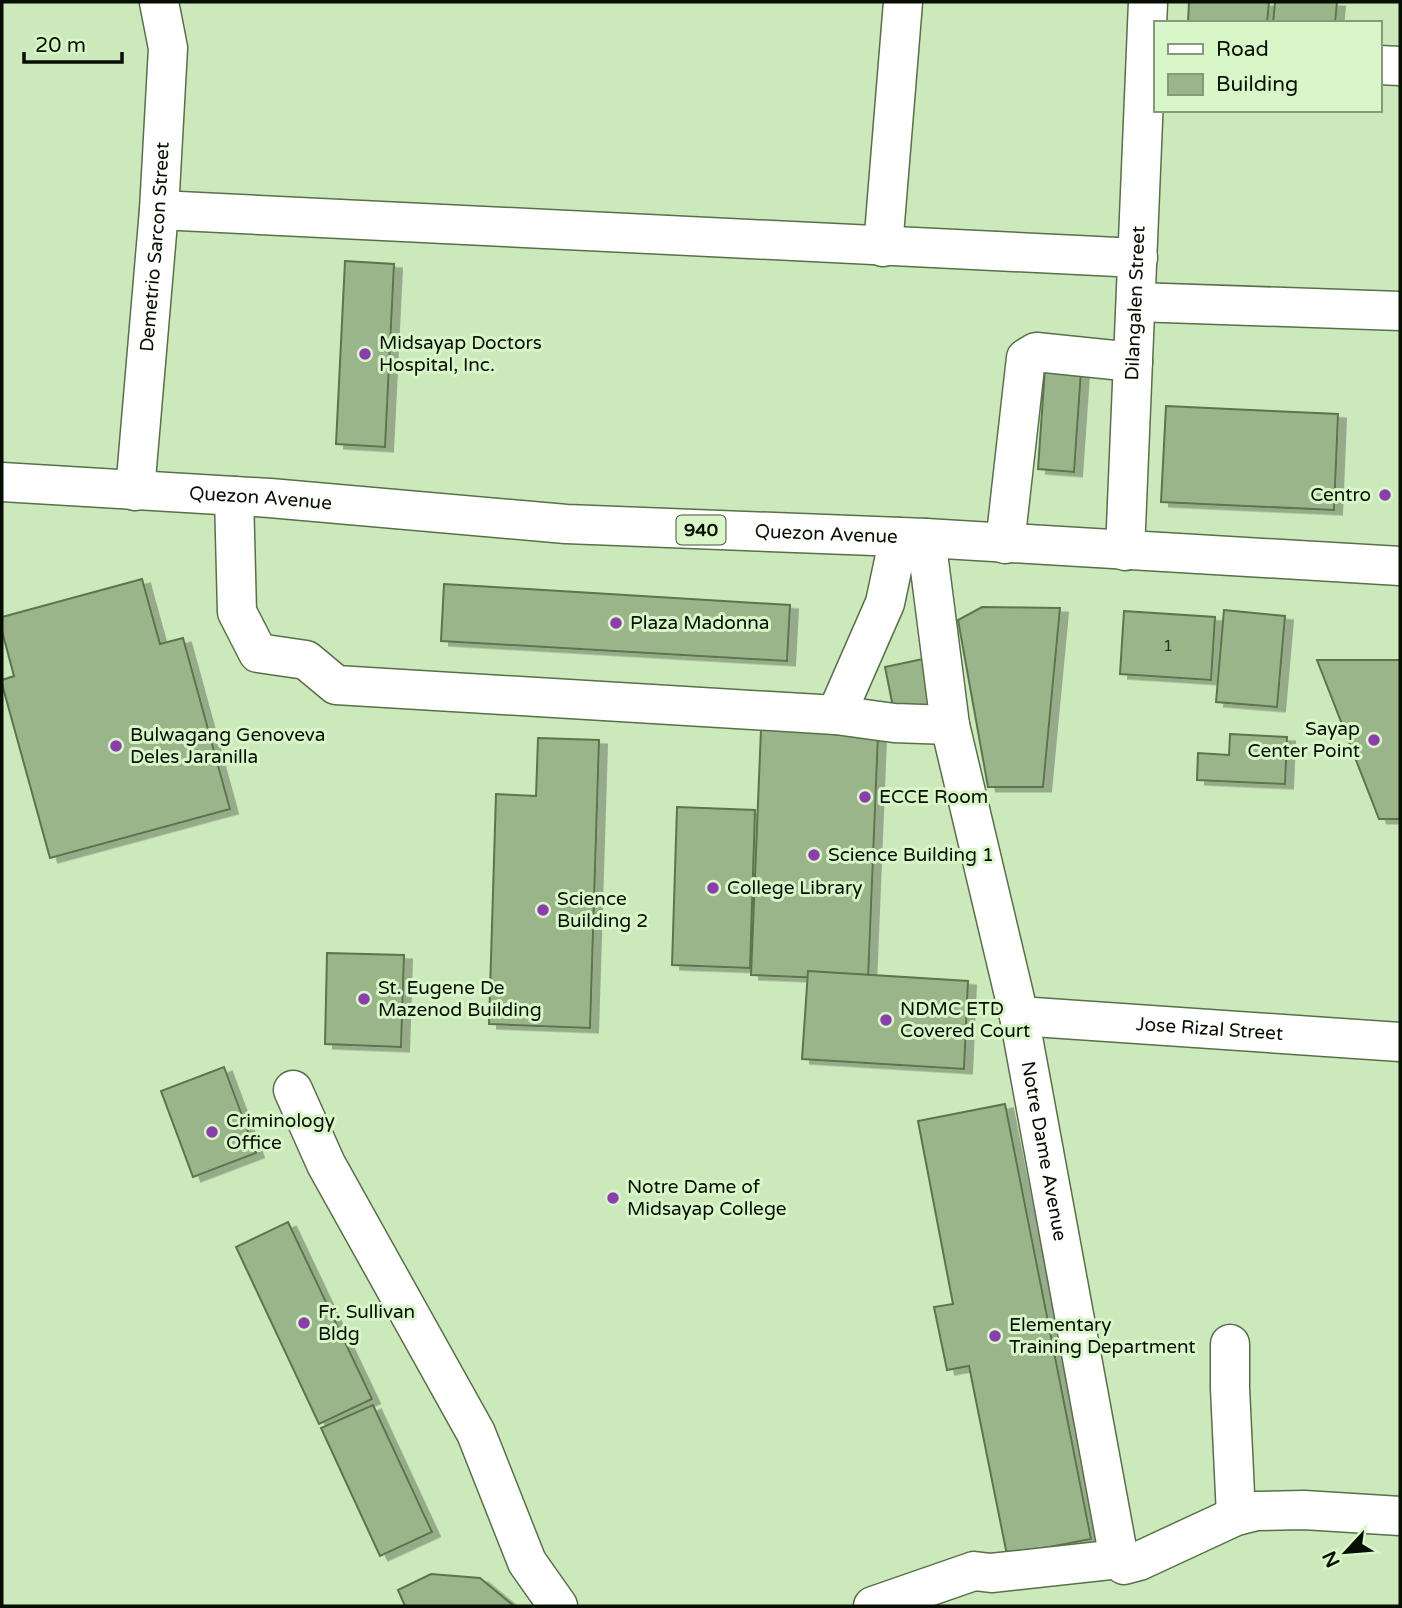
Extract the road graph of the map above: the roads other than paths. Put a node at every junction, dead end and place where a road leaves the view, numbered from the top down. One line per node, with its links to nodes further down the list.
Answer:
1 (159, 2): 7 (street, Demetrio Sarcon Street)
2 (903, 2): 8 (street)
3 (1148, 2): 4 (street, Dilangalen Street)
4 (1150, 54): 9 (street, Dilangalen Street)
5 (1381, 65): 6 (street)
6 (1400, 66)
7 (159, 211): 8 (street); 14 (street, Demetrio Sarcon Street)
8 (883, 247): 9 (street)
9 (1138, 258): 10 (street, Dilangalen Street)
10 (1136, 302): 11 (street); 12 (street, Dilangalen Street)
11 (1400, 312)
12 (1133, 362): 17 (street); 18 (street, Dilangalen Street)
13 (2, 482): 14 (street, Quezon Avenue / 940)
14 (135, 491): 15 (street, Quezon Avenue / 940)
15 (234, 496): 16 (street, Quezon Avenue / 940); 20 (street)
16 (912, 538): 17 (street, Quezon Avenue / 940); 20 (street); 21 (street, Notre Dame Avenue)
17 (1005, 544): 18 (street, Quezon Avenue / 940)
18 (1125, 551): 19 (street, Quezon Avenue / 940)
19 (1400, 566)
20 (836, 715): 21 (street)
21 (950, 725): 22 (street, Notre Dame Avenue)
22 (1019, 1016): 23 (street, Jose Rizal Street); 28 (street, Notre Dame Avenue)
23 (1400, 1042)
24 (293, 1090): 29 (street)
25 (1230, 1344): 26 (street)
26 (1236, 1516): 27 (street); 28 (street)
27 (1400, 1516)
28 (1119, 1559): 30 (street)
29 (558, 1606)
30 (873, 1606)

